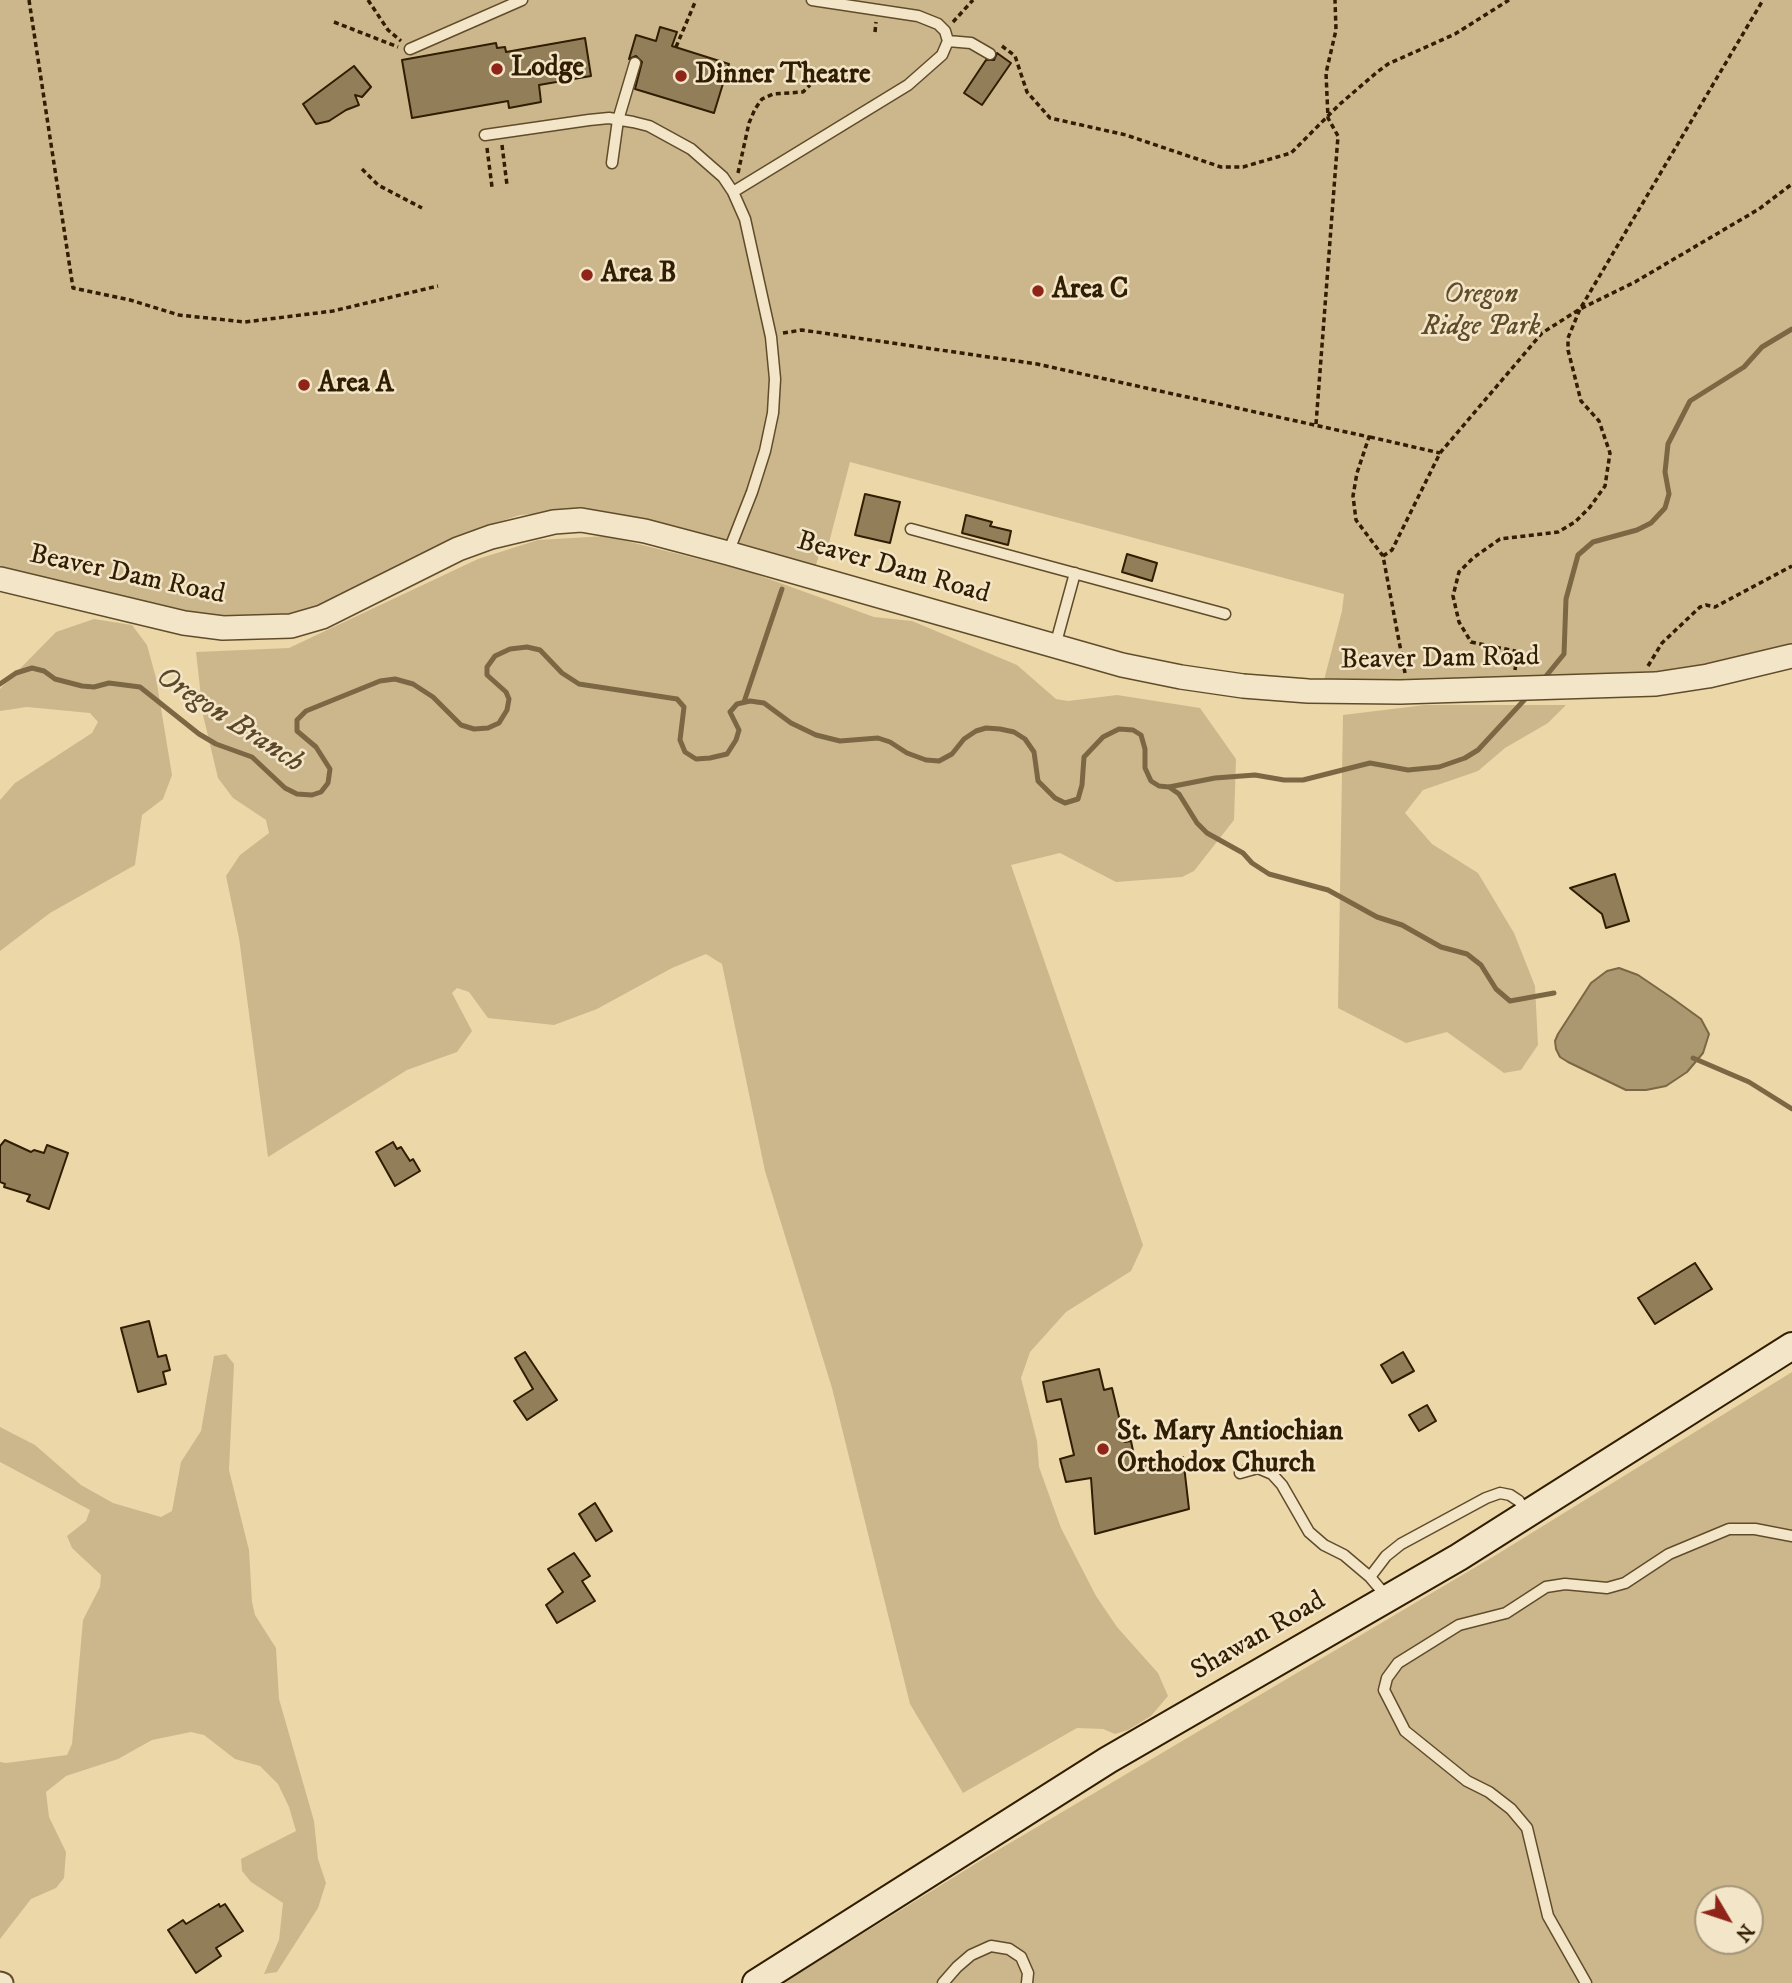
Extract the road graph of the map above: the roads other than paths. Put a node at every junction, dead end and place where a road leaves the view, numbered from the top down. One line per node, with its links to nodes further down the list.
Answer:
1 (522, 0): 4 (lane)
2 (812, 0): 3 (lane)
3 (946, 36): 5 (lane); 10 (lane)
4 (410, 49)
5 (986, 52)
6 (635, 62): 7 (lane)
7 (618, 120): 8 (lane); 9 (lane); 10 (lane)
8 (485, 135)
9 (612, 163)
10 (733, 192): 12 (lane)
11 (911, 529): 13 (lane)
12 (728, 553): 14 (street, Beaver Dam Road); 16 (street, Beaver Dam Road)
13 (1075, 573): 15 (lane); 16 (lane)
14 (0, 579)
15 (1225, 614)
16 (1055, 646): 17 (street, Beaver Dam Road)
17 (1792, 656)
18 (1792, 1346): 20 (main road, Shawan Road)
19 (1240, 1473): 22 (lane)
20 (1528, 1514): 22 (lane); 23 (main road, Shawan Road)
21 (1792, 1536): 27 (lane)
22 (1370, 1577): 23 (lane)
23 (1389, 1600): 24 (main road, Shawan Road)
24 (757, 1983)
25 (943, 1983): 26 (lane)
26 (1027, 1983)
27 (1586, 1983)

